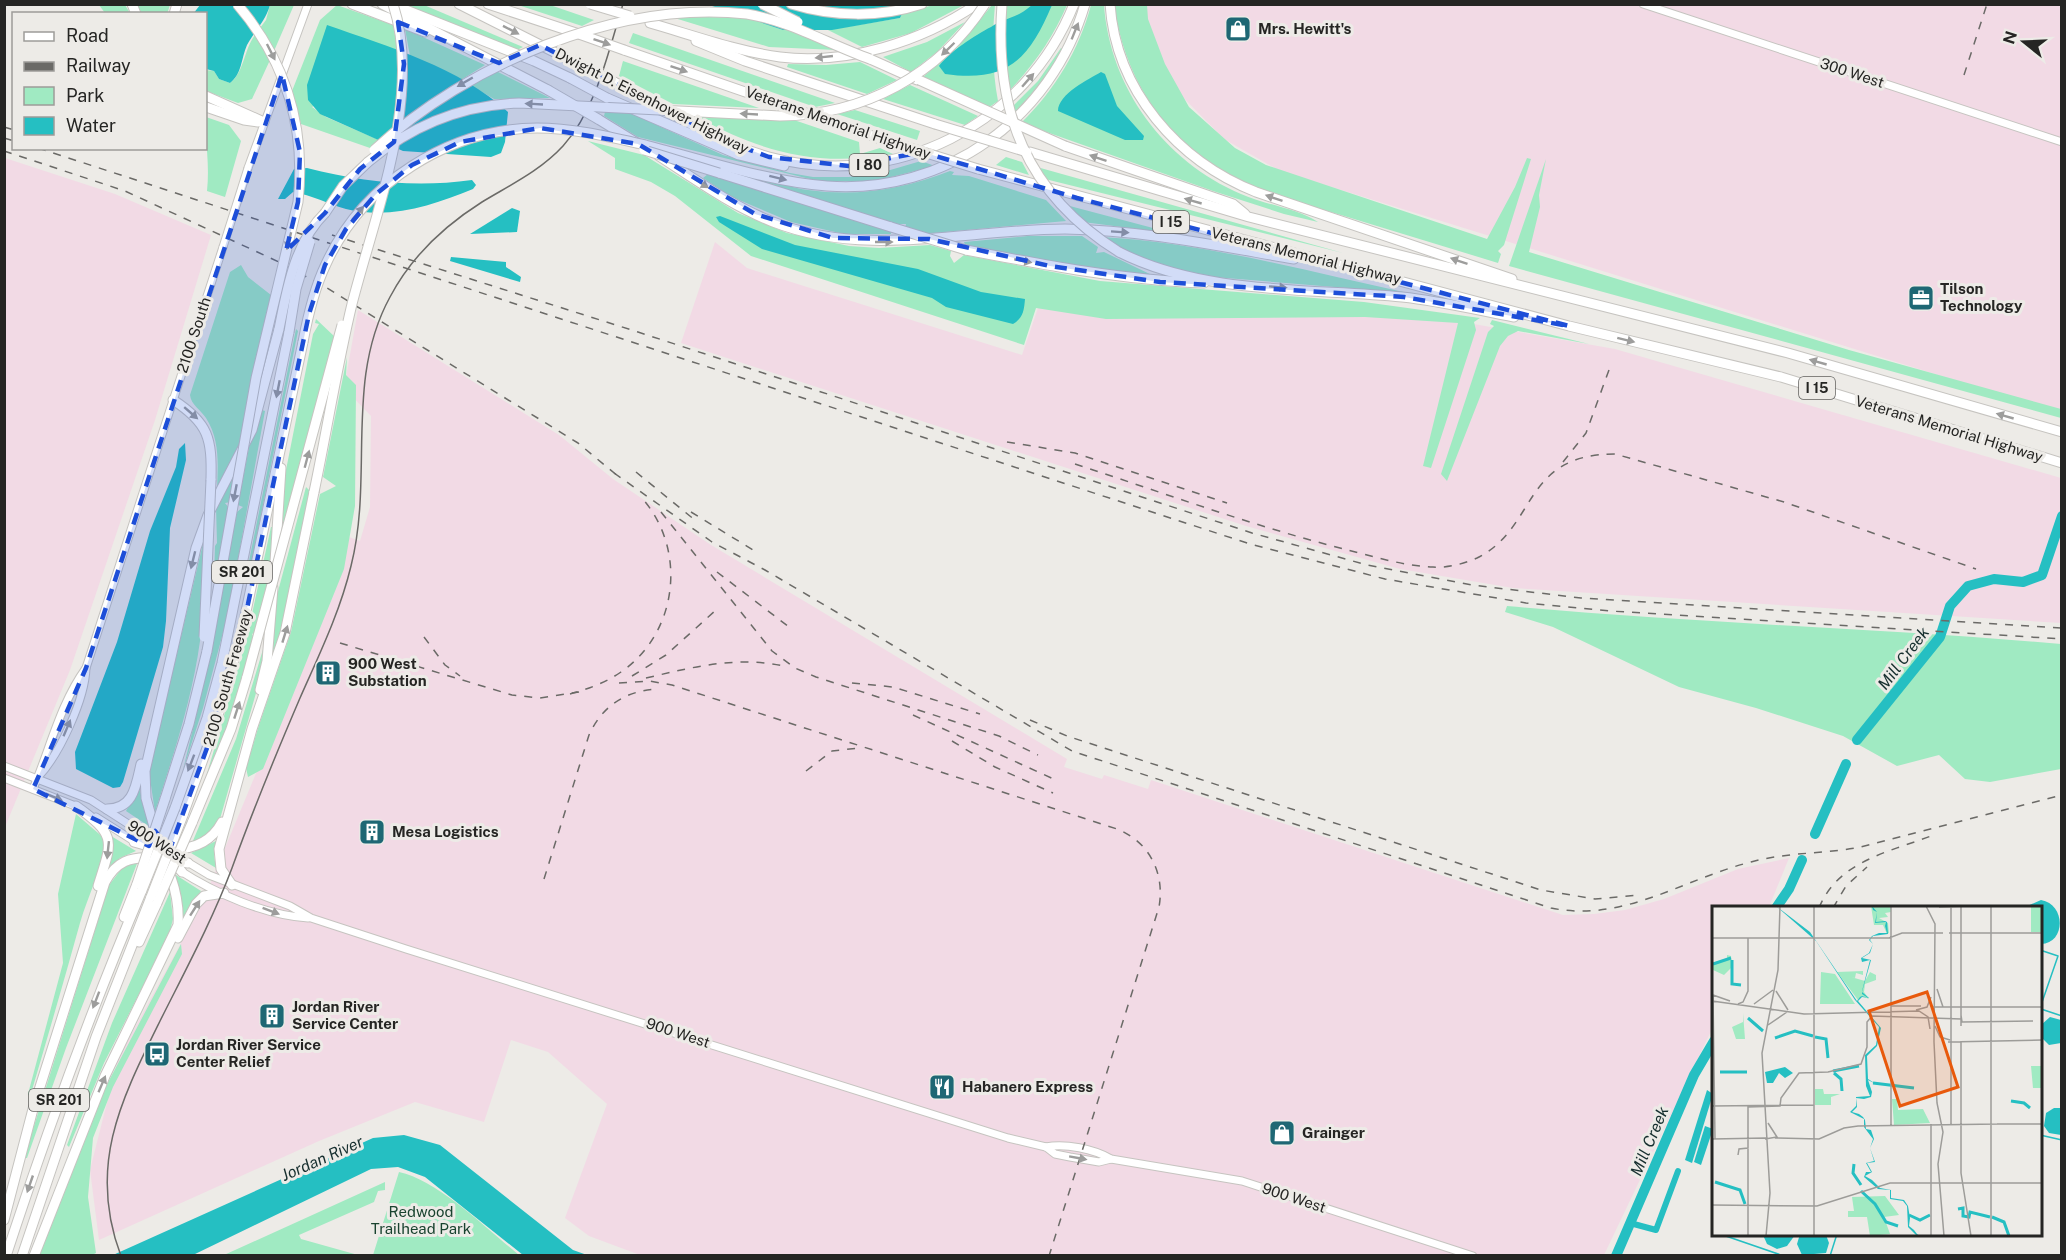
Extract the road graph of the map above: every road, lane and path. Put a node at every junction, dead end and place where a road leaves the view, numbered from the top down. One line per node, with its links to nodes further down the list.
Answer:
1 (237, 4): 40 (highway, one-way to 40, bridge)
2 (308, 4): 24 (main road, 2100 South)
3 (352, 4): 20 (highway)
4 (382, 4): 20 (highway)
5 (392, 4): 26 (highway, bridge); 31 (highway, bridge)
6 (459, 4): 26 (highway, Dwight D. Eisenhower Highway / I 80, one-way to 26, bridge)
7 (488, 4): 32 (highway, Veterans Memorial Highway / I 15, one-way to 32, bridge)
8 (590, 4): 19 (highway, Veterans Memorial Highway / I 15, bridge)
9 (762, 4): 21 (highway, bridge)
10 (791, 4): 11 (highway)
11 (922, 4)
12 (977, 4): 19 (highway, one-way to 19)
13 (985, 4): 27 (highway, one-way to 27, bridge)
14 (1002, 4): 33 (highway, bridge)
15 (1074, 4): 26 (highway, Dwight D. Eisenhower Highway / I 80, one-way to 15)
16 (1085, 4): 28 (highway, one-way to 16)
17 (1110, 4): 34 (highway, one-way to 17)
18 (1643, 4): 25 (main road, 300 West)
19 (650, 23): 30 (highway, Veterans Memorial Highway / I 15, one-way to 19, bridge)
20 (488, 57): 32 (highway, one-way to 32, bridge)
21 (870, 59): 27 (highway, one-way to 27, bridge); 30 (highway, one-way to 21, bridge)
22 (207, 96): 24 (highway)
23 (207, 107): 24 (highway)
24 (264, 122): 36 (main road, 2100 South, bridge)
25 (2061, 142)
26 (824, 166)
27 (360, 169): 29 (highway, 2100 South Freeway / SR 201)
28 (720, 169): 33 (highway, one-way to 33, bridge); 37 (highway, 2100 South Freeway / SR 201, one-way to 28, bridge)
29 (325, 213): 41 (highway, one-way to 41, bridge); 59 (highway, 2100 South Freeway / SR 201, one-way to 59, bridge)
30 (1249, 217): 34 (highway, Veterans Memorial Highway / I 15)
31 (369, 240): 42 (highway, one-way to 31, bridge); 61 (highway, one-way to 31, bridge)
32 (1365, 271): 35 (highway, Veterans Memorial Highway / I 15)
33 (1246, 285): 35 (highway, one-way to 35)
34 (1574, 300): 38 (highway, Veterans Memorial Highway / I 15, one-way to 34)
35 (1569, 326): 39 (highway, Veterans Memorial Highway / I 15, one-way to 39)
36 (173, 400): 40 (highway, one-way to 40, bridge); 45 (main road, 2100 South)
37 (290, 400): 42 (highway); 61 (highway, 2100 South Freeway / SR 201, bridge)
38 (2061, 432)
39 (2061, 463)
40 (205, 651): 59 (highway, bridge)
41 (155, 722): 48 (highway); 53 (highway)
42 (252, 729): 49 (highway)
43 (4, 766): 45 (main road, 900 West)
44 (4, 778): 46 (main road, 900 West)
45 (38, 778): 46 (main road, 2100 South); 48 (main road, 900 West)
46 (33, 789): 47 (main road, 900 West, one-way to 47)
47 (76, 806): 51 (main road, 900 West); 63 (highway, one-way to 63)
48 (107, 809): 50 (main road, 900 West)
49 (227, 812): 53 (highway); 58 (highway)
50 (147, 836): 52 (highway); 53 (main road, 900 West)
51 (134, 842): 52 (highway); 54 (main road, 900 West)
52 (156, 847): 53 (highway); 54 (highway)
53 (166, 848): 55 (highway); 56 (main road, 900 West)
54 (162, 858): 55 (highway); 57 (main road, 900 West); 63 (highway); 64 (highway)
55 (172, 859): 56 (highway); 57 (highway)
56 (188, 863): 58 (main road, 900 West)
57 (182, 872): 60 (main road, 900 West)
58 (232, 885): 62 (main road, 900 West)
59 (139, 887): 66 (highway, SR 201, one-way to 66)
60 (224, 893): 62 (main road, 900 West, one-way to 62); 64 (highway, one-way to 60)
61 (154, 900): 67 (highway, SR 201)
62 (310, 918): 69 (main road, 900 West)
63 (88, 934): 65 (highway)
64 (117, 1051): 68 (highway, one-way to 64)
65 (4, 1220)
66 (6, 1256)
67 (22, 1256)
68 (34, 1256)
69 (1473, 1256)

